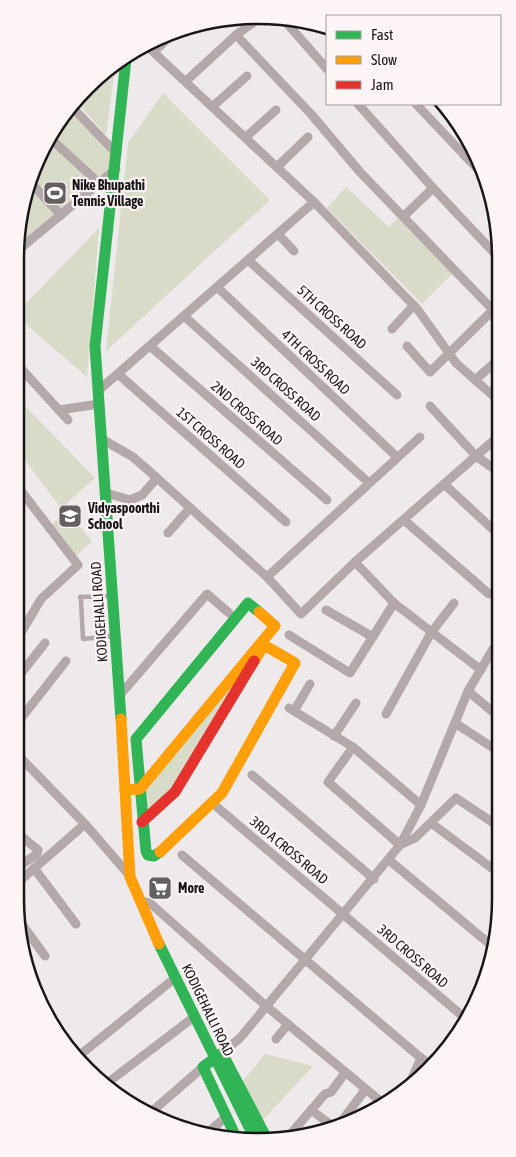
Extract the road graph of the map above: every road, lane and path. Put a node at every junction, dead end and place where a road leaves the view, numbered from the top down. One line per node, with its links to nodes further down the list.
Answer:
1 (251, 24): 3 (street)
2 (289, 26): 8 (street)
3 (236, 35): 10 (street); 30 (street)
4 (162, 45): 6 (street)
5 (151, 50): 6 (street)
6 (154, 52): 10 (street)
7 (125, 65): 20 (street, KODIGEHALLI ROAD)
8 (326, 69)
9 (247, 76): 13 (street)
10 (186, 80): 13 (street)
11 (359, 105): 27 (street)
12 (417, 105): 21 (street)
13 (213, 106): 17 (street)
14 (276, 110): 17 (street)
15 (76, 111): 20 (street)
16 (308, 136): 23 (street)
17 (246, 137): 23 (street)
18 (54, 142): 25 (street)
19 (467, 152): 21 (street)
20 (117, 154): 24 (street, KODIGEHALLI ROAD)
21 (464, 155): 22 (street)
22 (472, 163)
23 (277, 167): 28 (street)
24 (116, 169): 25 (street); 49 (street, KODIGEHALLI ROAD)
25 (99, 183): 29 (street)
26 (35, 187): 29 (street)
27 (433, 188): 30 (street); 34 (street)
28 (314, 202): 31 (street); 37 (street)
29 (61, 215): 32 (street)
30 (404, 216): 38 (street)
31 (278, 234): 33 (street); 35 (street)
32 (24, 245)
33 (294, 251)
34 (492, 251)
35 (248, 260): 36 (street); 50 (street, 5TH CROSS ROAD)
36 (217, 287): 39 (street); 60 (street, 4TH CROSS ROAD)
37 (414, 305): 41 (street); 44 (street)
38 (492, 309)
39 (184, 316): 42 (street); 63 (street, 3RD CROSS ROAD)
40 (492, 316): 44 (street)
41 (392, 329)
42 (150, 346): 47 (street); 67 (street, 2ND CROSS ROAD)
43 (407, 346): 44 (street)
44 (448, 353): 48 (street)
45 (492, 364): 48 (street)
46 (24, 372): 54 (street)
47 (118, 374): 49 (street); 70 (street, 1ST CROSS ROAD)
48 (475, 380): 51 (street)
49 (98, 391): 52 (street, KODIGEHALLI ROAD)
50 (397, 395)
51 (492, 395)
52 (99, 404): 54 (street); 57 (street, KODIGEHALLI ROAD)
53 (430, 406): 59 (street)
54 (59, 410): 55 (street)
55 (68, 420)
56 (420, 437): 60 (street)
57 (102, 439): 62 (street); 65 (street, KODIGEHALLI ROAD)
58 (492, 442): 59 (street)
59 (476, 456): 61 (street); 64 (street)
60 (397, 457): 63 (street)
61 (492, 467)
62 (157, 478): 65 (street); 68 (street)
63 (369, 483): 74 (street)
64 (444, 484): 69 (street); 71 (street)
65 (106, 493): 76 (street, KODIGEHALLI ROAD)
66 (24, 495): 81 (street)
67 (327, 500)
68 (190, 508): 72 (street); 74 (street)
69 (404, 520): 73 (street); 75 (street)
70 (286, 522)
71 (492, 529)
72 (168, 533)
73 (355, 562): 74 (street); 77 (street)
74 (267, 577)
75 (489, 594)
76 (113, 596): 84 (street, KODIGEHALLI ROAD); 84 (lane)
77 (394, 603): 82 (street); 85 (street)
78 (454, 603): 82 (street)
79 (326, 610): 85 (street)
80 (229, 612): 93 (street)
81 (24, 628)
82 (431, 633): 90 (street); 96 (street)
83 (289, 635): 85 (street)
84 (116, 636): 93 (street, KODIGEHALLI ROAD)
85 (373, 637)
86 (45, 643): 89 (street)
87 (492, 654): 90 (street)
88 (66, 661): 97 (street)
89 (24, 670)
90 (481, 670): 92 (street)
91 (310, 684): 99 (street)
92 (468, 691): 95 (street); 98 (street)
93 (120, 696): 105 (street, KODIGEHALLI ROAD)
94 (356, 703): 99 (street)
95 (492, 710)
96 (386, 714)
97 (24, 715)
98 (455, 723): 101 (street); 106 (street)
99 (334, 736): 100 (street)
100 (353, 748): 106 (street); 114 (street)
101 (492, 748)
102 (24, 761): 111 (street)
103 (252, 775): 123 (street)
104 (140, 791): 104 (street); 105 (street); 108 (street)
105 (125, 792): 122 (street, KODIGEHALLI ROAD)
106 (421, 805): 114 (street)
107 (217, 807): 125 (street, 3RD A CROSS ROAD)
108 (142, 822): 108 (street)
109 (492, 822): 110 (street)
110 (430, 823): 114 (street); 120 (street)
111 (85, 824): 115 (street); 122 (street)
112 (24, 831): 115 (street)
113 (24, 838): 118 (street)
114 (400, 845): 117 (street)
115 (50, 854): 119 (street)
116 (182, 855): 130 (street)
117 (389, 860): 123 (street); 128 (street)
118 (24, 862)
119 (34, 868): 121 (street); 126 (street)
120 (492, 868)
121 (24, 876)
122 (130, 877): 124 (street, KODIGEHALLI ROAD)
123 (374, 879): 125 (street)
124 (140, 901): 131 (street, KODIGEHALLI ROAD); 132 (street)
125 (343, 913): 130 (street); 133 (street, 3RD CROSS ROAD)
126 (76, 924)
127 (26, 930): 129 (street)
128 (488, 943)
129 (45, 956)
130 (305, 959): 132 (street); 139 (street)
131 (175, 978): 134 (street, KODIGEHALLI ROAD); 137 (street)
132 (266, 1006): 135 (street); 138 (street)
133 (461, 1015)
134 (194, 1017): 138 (street, KODIGEHALLI ROAD); 144 (street)
135 (288, 1024): 136 (street); 142 (street)
136 (276, 1039)
137 (82, 1053)
138 (218, 1056): 141 (street); 155 (street, KODIGEHALLI ROAD); 156 (street)
139 (421, 1058): 140 (street); 143 (street)
140 (426, 1062)
141 (203, 1067): 147 (street); 149 (street)
142 (344, 1073): 145 (street); 148 (street)
143 (414, 1073)
144 (110, 1081)
145 (365, 1090): 146 (street); 150 (street)
146 (378, 1100)
147 (154, 1109)
148 (311, 1110): 151 (street); 153 (street)
149 (226, 1117): 152 (street); 154 (street)
150 (344, 1117)
151 (332, 1121)
152 (213, 1129)
153 (294, 1130)
154 (233, 1132)
155 (252, 1133)
156 (264, 1133)

